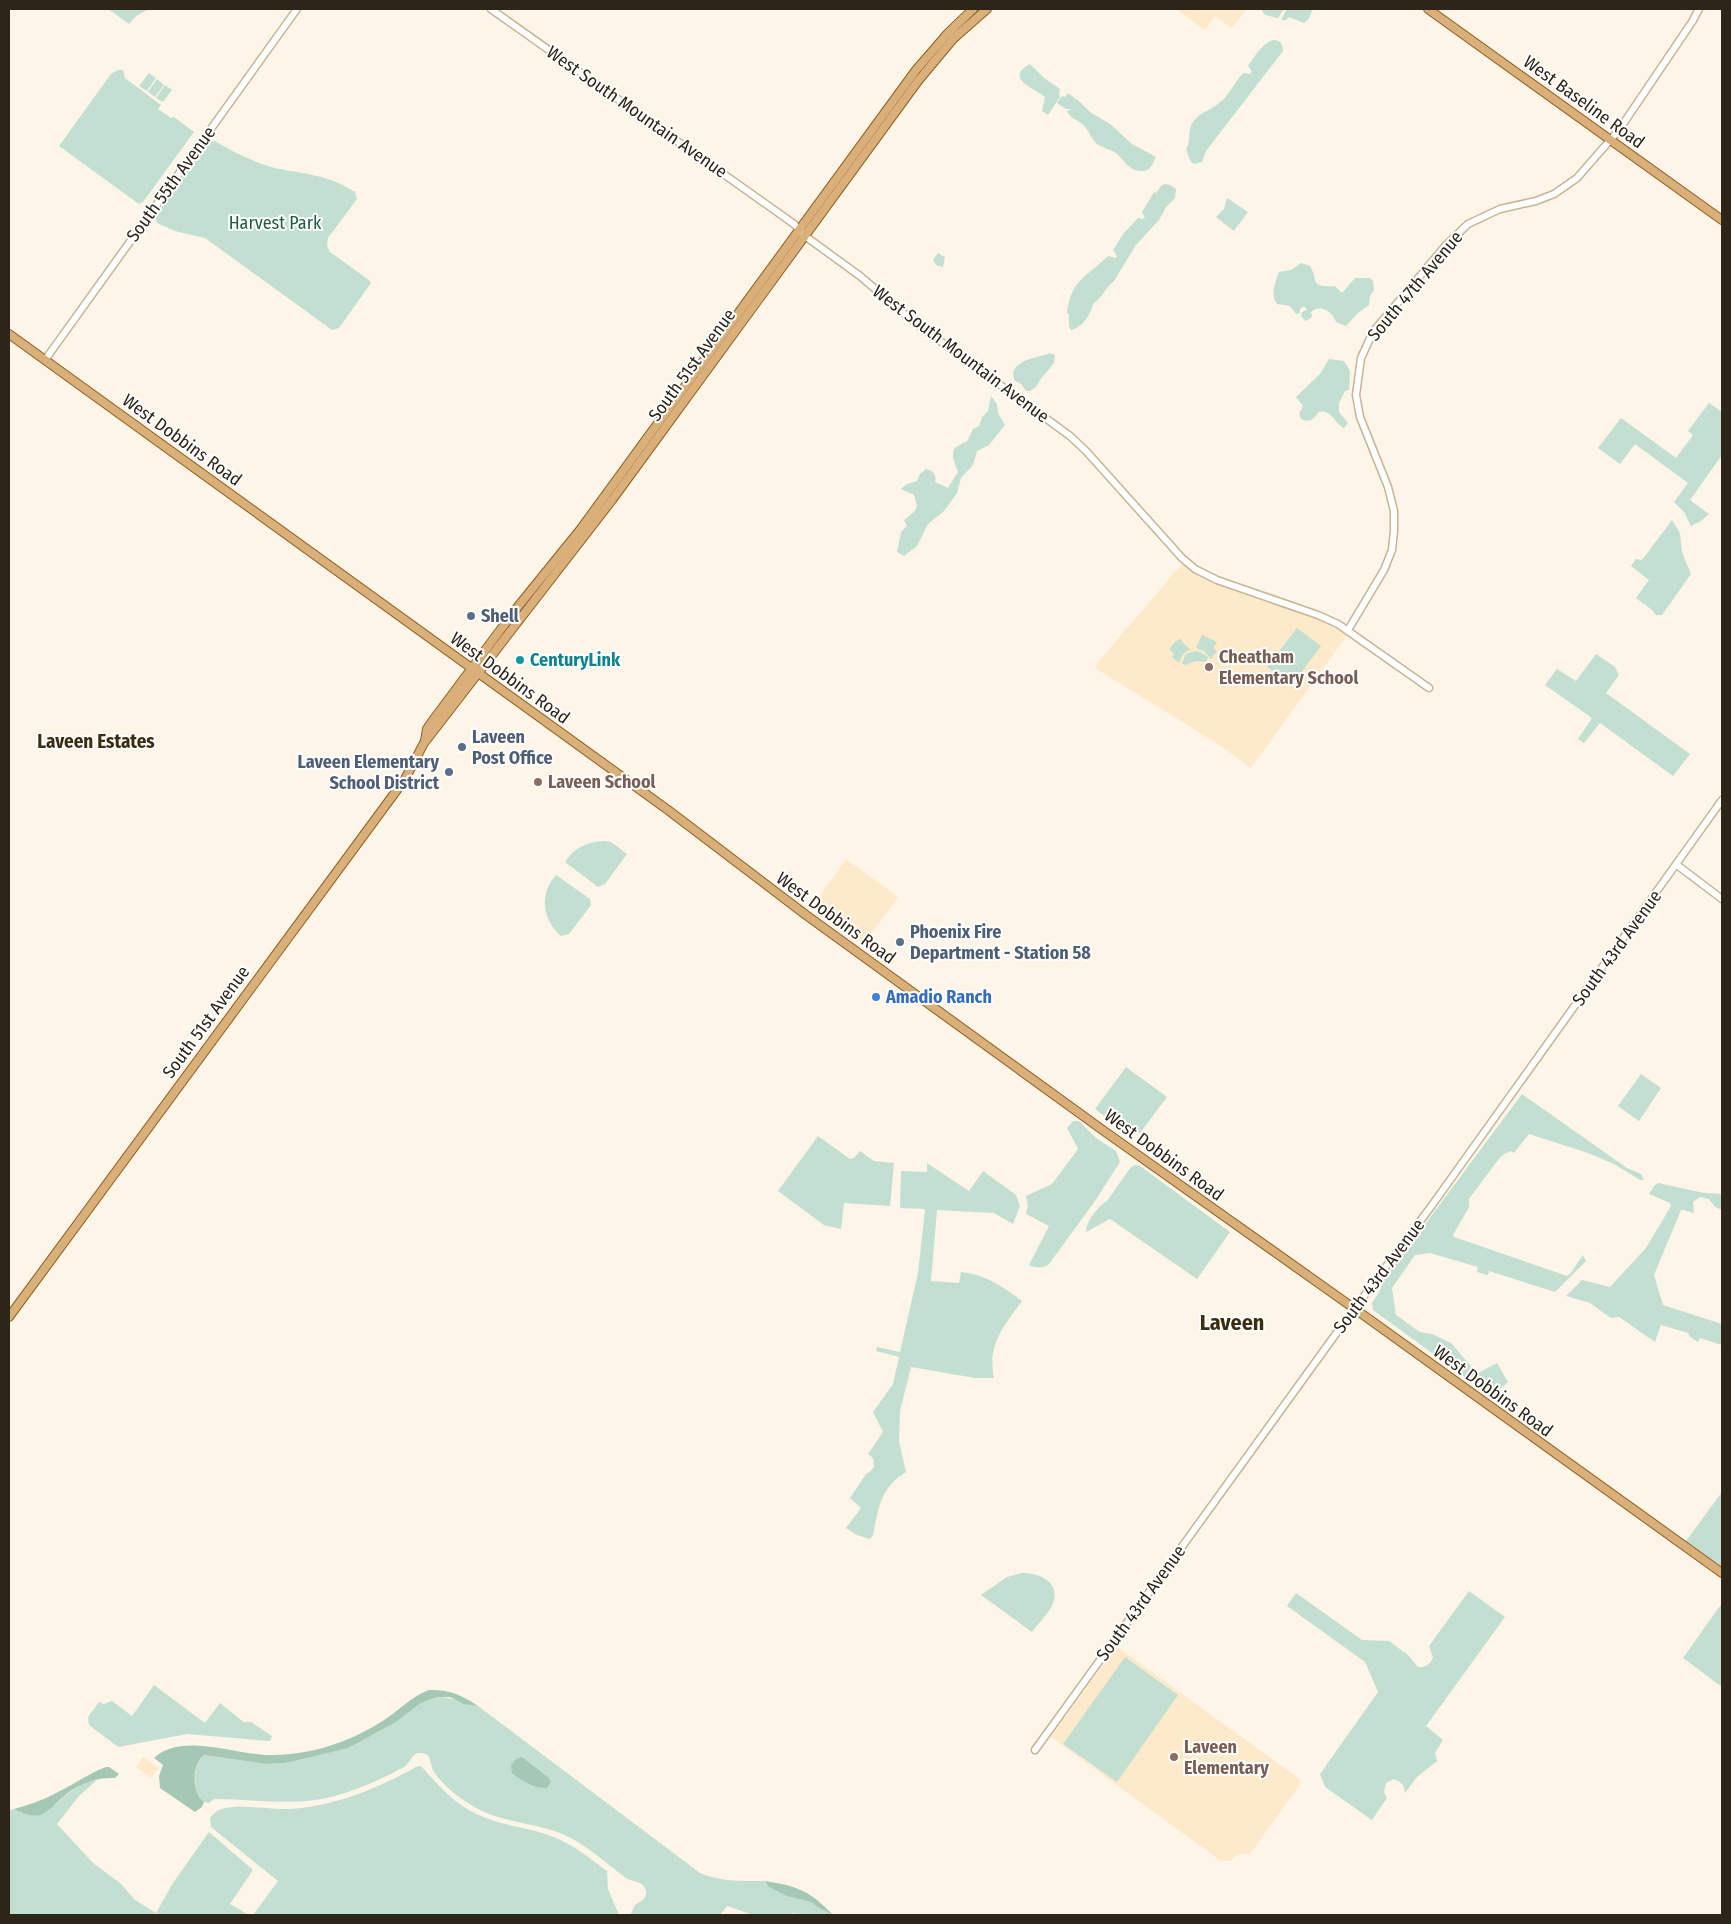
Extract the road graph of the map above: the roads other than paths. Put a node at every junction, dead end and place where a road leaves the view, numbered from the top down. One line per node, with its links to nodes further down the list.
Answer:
1 (298, 9): 11 (street, South 55th Avenue)
2 (491, 9): 9 (street, West South Mountain Avenue)
3 (974, 9): 9 (main road, South 51st Avenue)
4 (987, 9): 9 (main road, South 51st Avenue)
5 (1428, 9): 7 (main road, West Baseline Road)
6 (1699, 9): 7 (street, South 47th Avenue)
7 (1610, 140): 8 (main road, West Baseline Road); 14 (street, South 47th Avenue)
8 (1722, 220)
9 (802, 232): 12 (main road, South 51st Avenue); 13 (main road, South 51st Avenue); 14 (street, West South Mountain Avenue)
10 (9, 334): 11 (main road, West Dobbins Road)
11 (45, 360): 15 (main road, West Dobbins Road)
12 (544, 573): 13 (main road); 15 (main road, South 51st Avenue)
13 (527, 609): 15 (main road, South 51st Avenue)
14 (1348, 630): 16 (street, West South Mountain Avenue)
15 (474, 671): 20 (main road, West Dobbins Road); 21 (main road, South 51st Avenue)
16 (1429, 688)
17 (1722, 800): 18 (street, South 43rd Avenue)
18 (1677, 865): 19 (street); 20 (street, South 43rd Avenue)
19 (1722, 898)
20 (1355, 1309): 22 (main road, West Dobbins Road); 23 (street, South 43rd Avenue)
21 (9, 1317)
22 (1722, 1574)
23 (1034, 1750)

